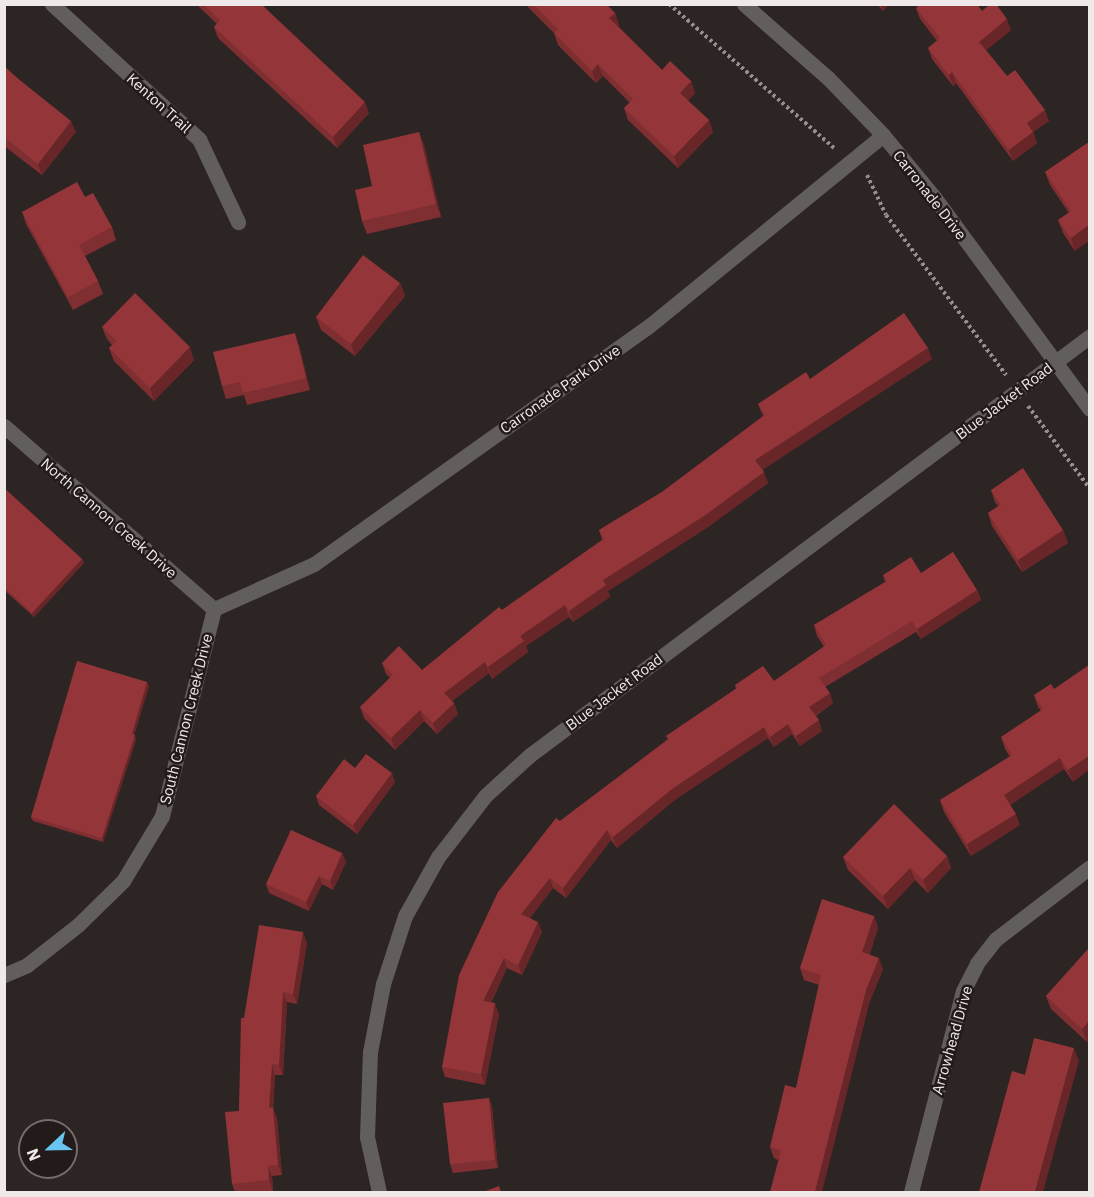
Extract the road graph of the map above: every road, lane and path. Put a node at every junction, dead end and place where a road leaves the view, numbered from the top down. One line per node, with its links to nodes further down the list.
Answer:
1 (52, 4): 4 (street, Kenton Trail)
2 (744, 4): 3 (street, Carronade Drive)
3 (884, 135): 6 (street, Carronade Drive); 11 (street, Carronade Park Drive)
4 (238, 222)
5 (1089, 336): 6 (street, Blue Jacket Road)
6 (1055, 362): 8 (street, Carronade Drive); 14 (street, Blue Jacket Road)
7 (1029, 408): 10 (path)
8 (1089, 409)
9 (4, 426): 11 (street, North Cannon Creek Drive)
10 (1089, 489)
11 (214, 609): 13 (street, South Cannon Creek Drive)
12 (1089, 867): 15 (street, Arrowhead Drive)
13 (4, 975)
14 (379, 1192)
15 (911, 1192)

